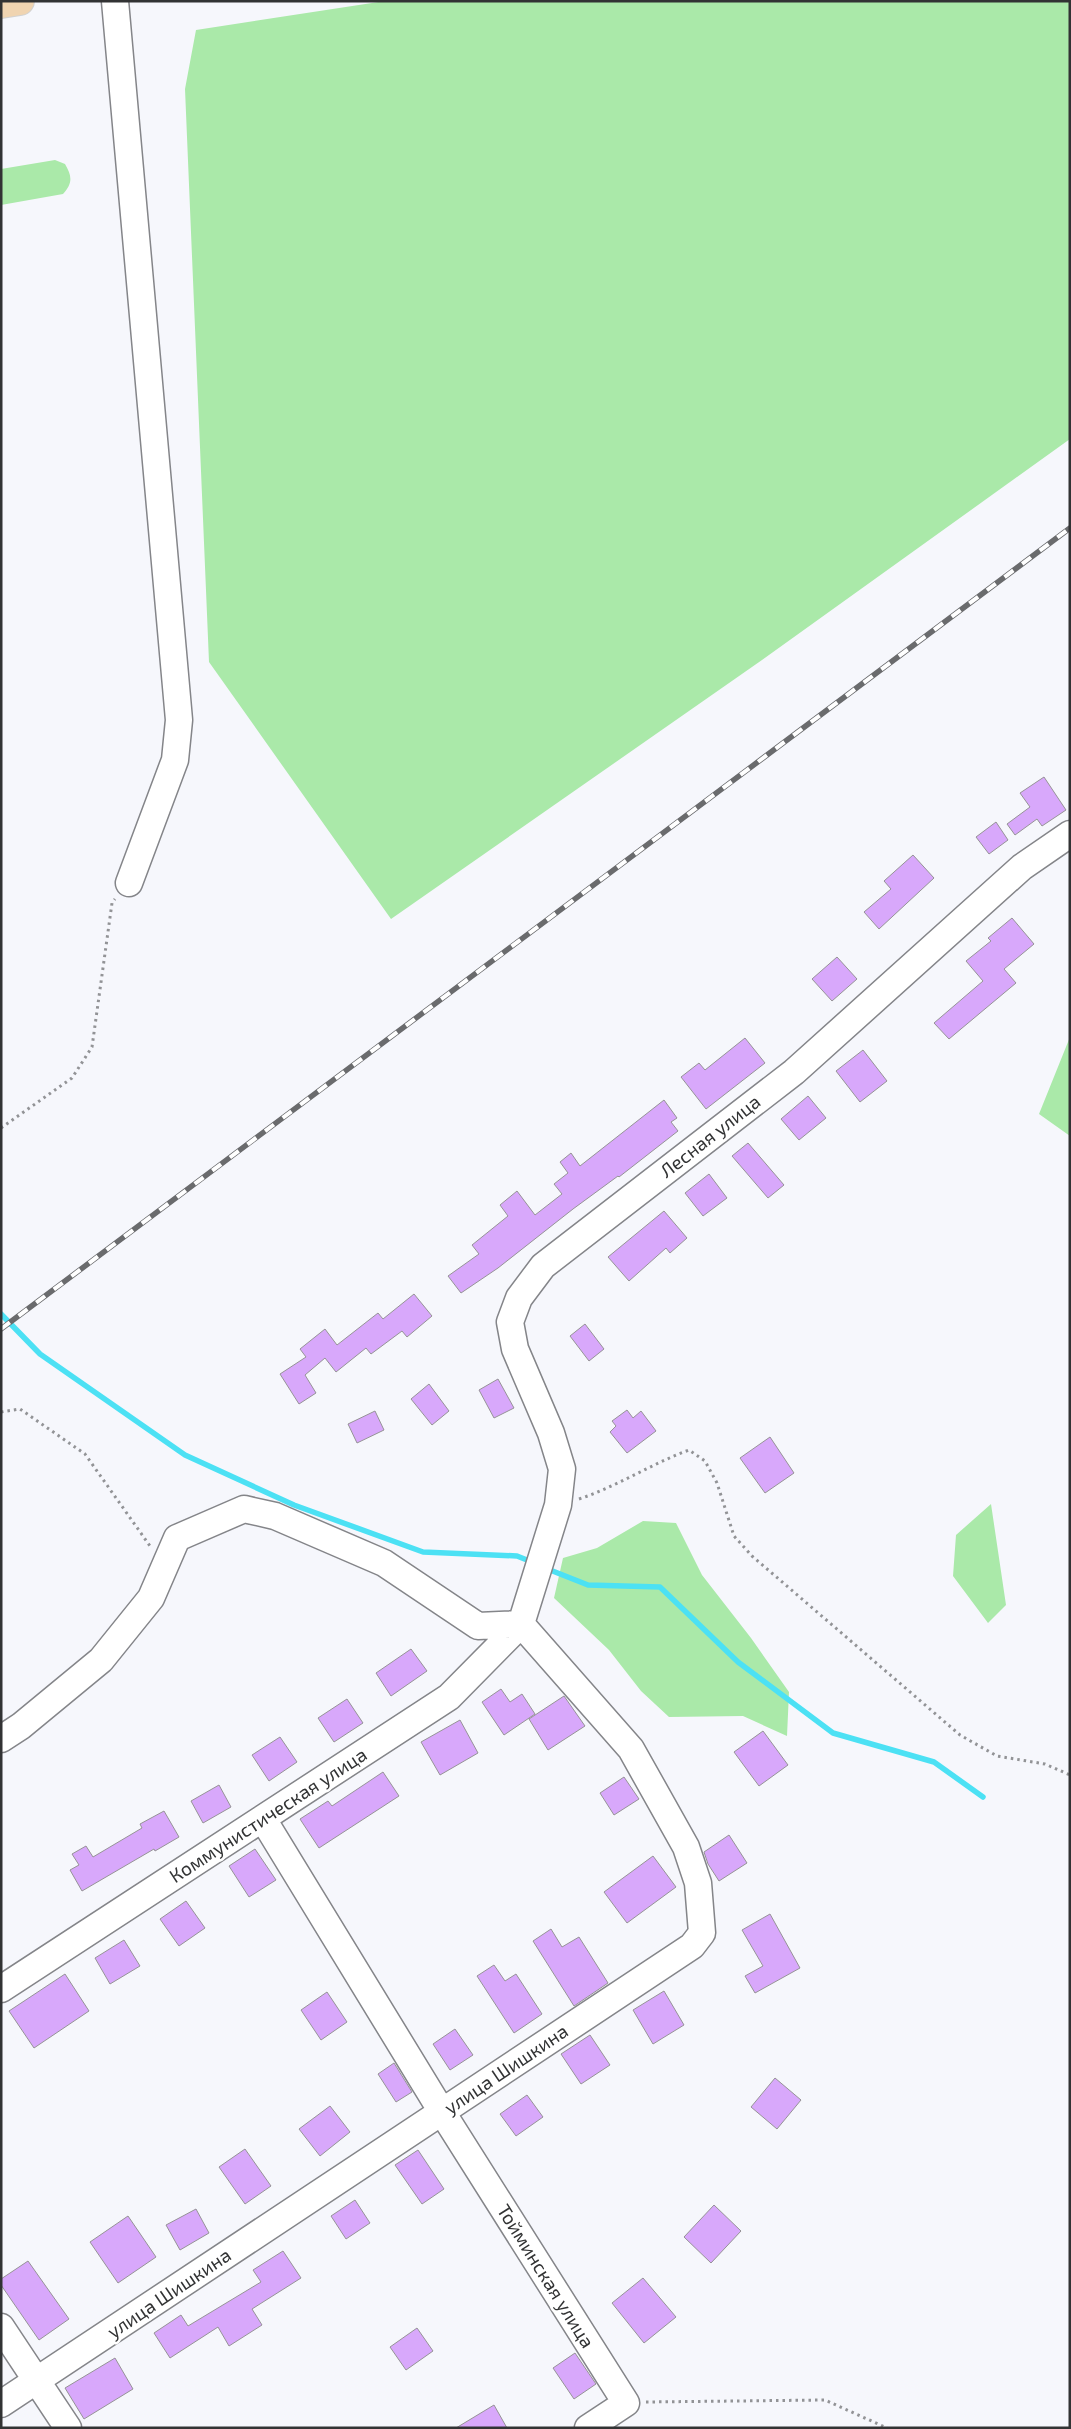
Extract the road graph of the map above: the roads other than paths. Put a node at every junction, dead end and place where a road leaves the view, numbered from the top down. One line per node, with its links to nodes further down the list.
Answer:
1 (20, 1): 3 (main road)
2 (115, 1): 5 (street)
3 (1, 4)
4 (1070, 834): 6 (street, Лесная улица)
5 (129, 883)
6 (524, 1616): 7 (street); 8 (street, Коммунистическая улица); 10 (street, улица Шишкина)
7 (1, 1739)
8 (262, 1819): 9 (street, Коммунистическая улица); 10 (street, Тойминская улица)
9 (1, 1989)
10 (442, 2112): 12 (street, улица Шишкина); 15 (street, Тойминская улица)
11 (1, 2327): 12 (street)
12 (37, 2380): 13 (street, улица Шишкина); 14 (street)
13 (1, 2404)
14 (68, 2428)
15 (588, 2428)

